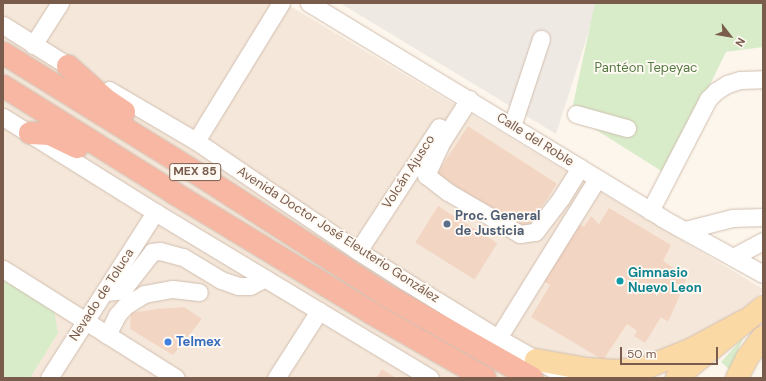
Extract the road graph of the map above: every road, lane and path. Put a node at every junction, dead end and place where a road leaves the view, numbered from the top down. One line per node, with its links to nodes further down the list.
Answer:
1 (60, 3): 6 (street)
2 (281, 3): 17 (street)
3 (309, 3): 11 (street, Calle del Roble)
4 (3, 26): 6 (street, Avenida Doctor José Eleuterio González)
5 (541, 39): 14 (street)
6 (33, 45): 8 (street, Avenida Doctor José Eleuterio González)
7 (3, 54): 19 (highway, Avenida Doctor José Eleuterio González / MEX 85)
8 (68, 66): 17 (street, Avenida Doctor José Eleuterio González); 19 (highway)
9 (763, 79): 22 (street)
10 (3, 86): 21 (highway, MEX 85)
11 (465, 96): 14 (street, Calle del Roble); 18 (street); 27 (street, Volcán Ajusco)
12 (576, 114): 15 (street)
13 (3, 116): 16 (street)
14 (512, 126): 18 (street, Calle del Roble)
15 (627, 128)
16 (30, 133): 21 (highway); 23 (street)
17 (196, 141): 27 (street, Avenida Doctor José Eleuterio González)
18 (580, 168): 20 (street, Calle del Roble)
19 (198, 174): 42 (highway, Avenida Doctor José Eleuterio González / MEX 85)
20 (597, 179): 22 (street, Calle del Roble); 40 (street)
21 (174, 193): 48 (highway, MEX 85)
22 (650, 210): 25 (street, Calle del Roble)
23 (155, 212): 31 (street); 32 (street, Nevado de Toluca)
24 (763, 217): 25 (street)
25 (685, 230): 28 (street, Calle del Roble)
26 (763, 241): 28 (street)
27 (358, 251): 40 (street, Avenida Doctor José Eleuterio González)
28 (734, 257): 30 (street, Calle del Roble)
29 (3, 270): 36 (street)
30 (763, 274)
31 (265, 278): 32 (street); 35 (street)
32 (104, 292): 36 (street, Nevado de Toluca)
33 (199, 292): 38 (street)
34 (763, 307): 37 (main road)
35 (319, 312): 46 (street); 47 (street)
36 (85, 320): 38 (street); 44 (street, Nevado de Toluca)
37 (744, 321): 42 (main road); 49 (main road)
38 (107, 335): 45 (street)
39 (763, 337): 50 (main road)
40 (498, 338): 42 (street, Avenida Doctor José Eleuterio González)
41 (763, 344): 51 (main road)
42 (534, 369): 43 (street, Avenida Doctor José Eleuterio González)
43 (567, 377)
44 (49, 378)
45 (176, 378)
46 (276, 378)
47 (430, 378)
48 (485, 378)
49 (680, 378)
50 (737, 378)
51 (753, 378)

